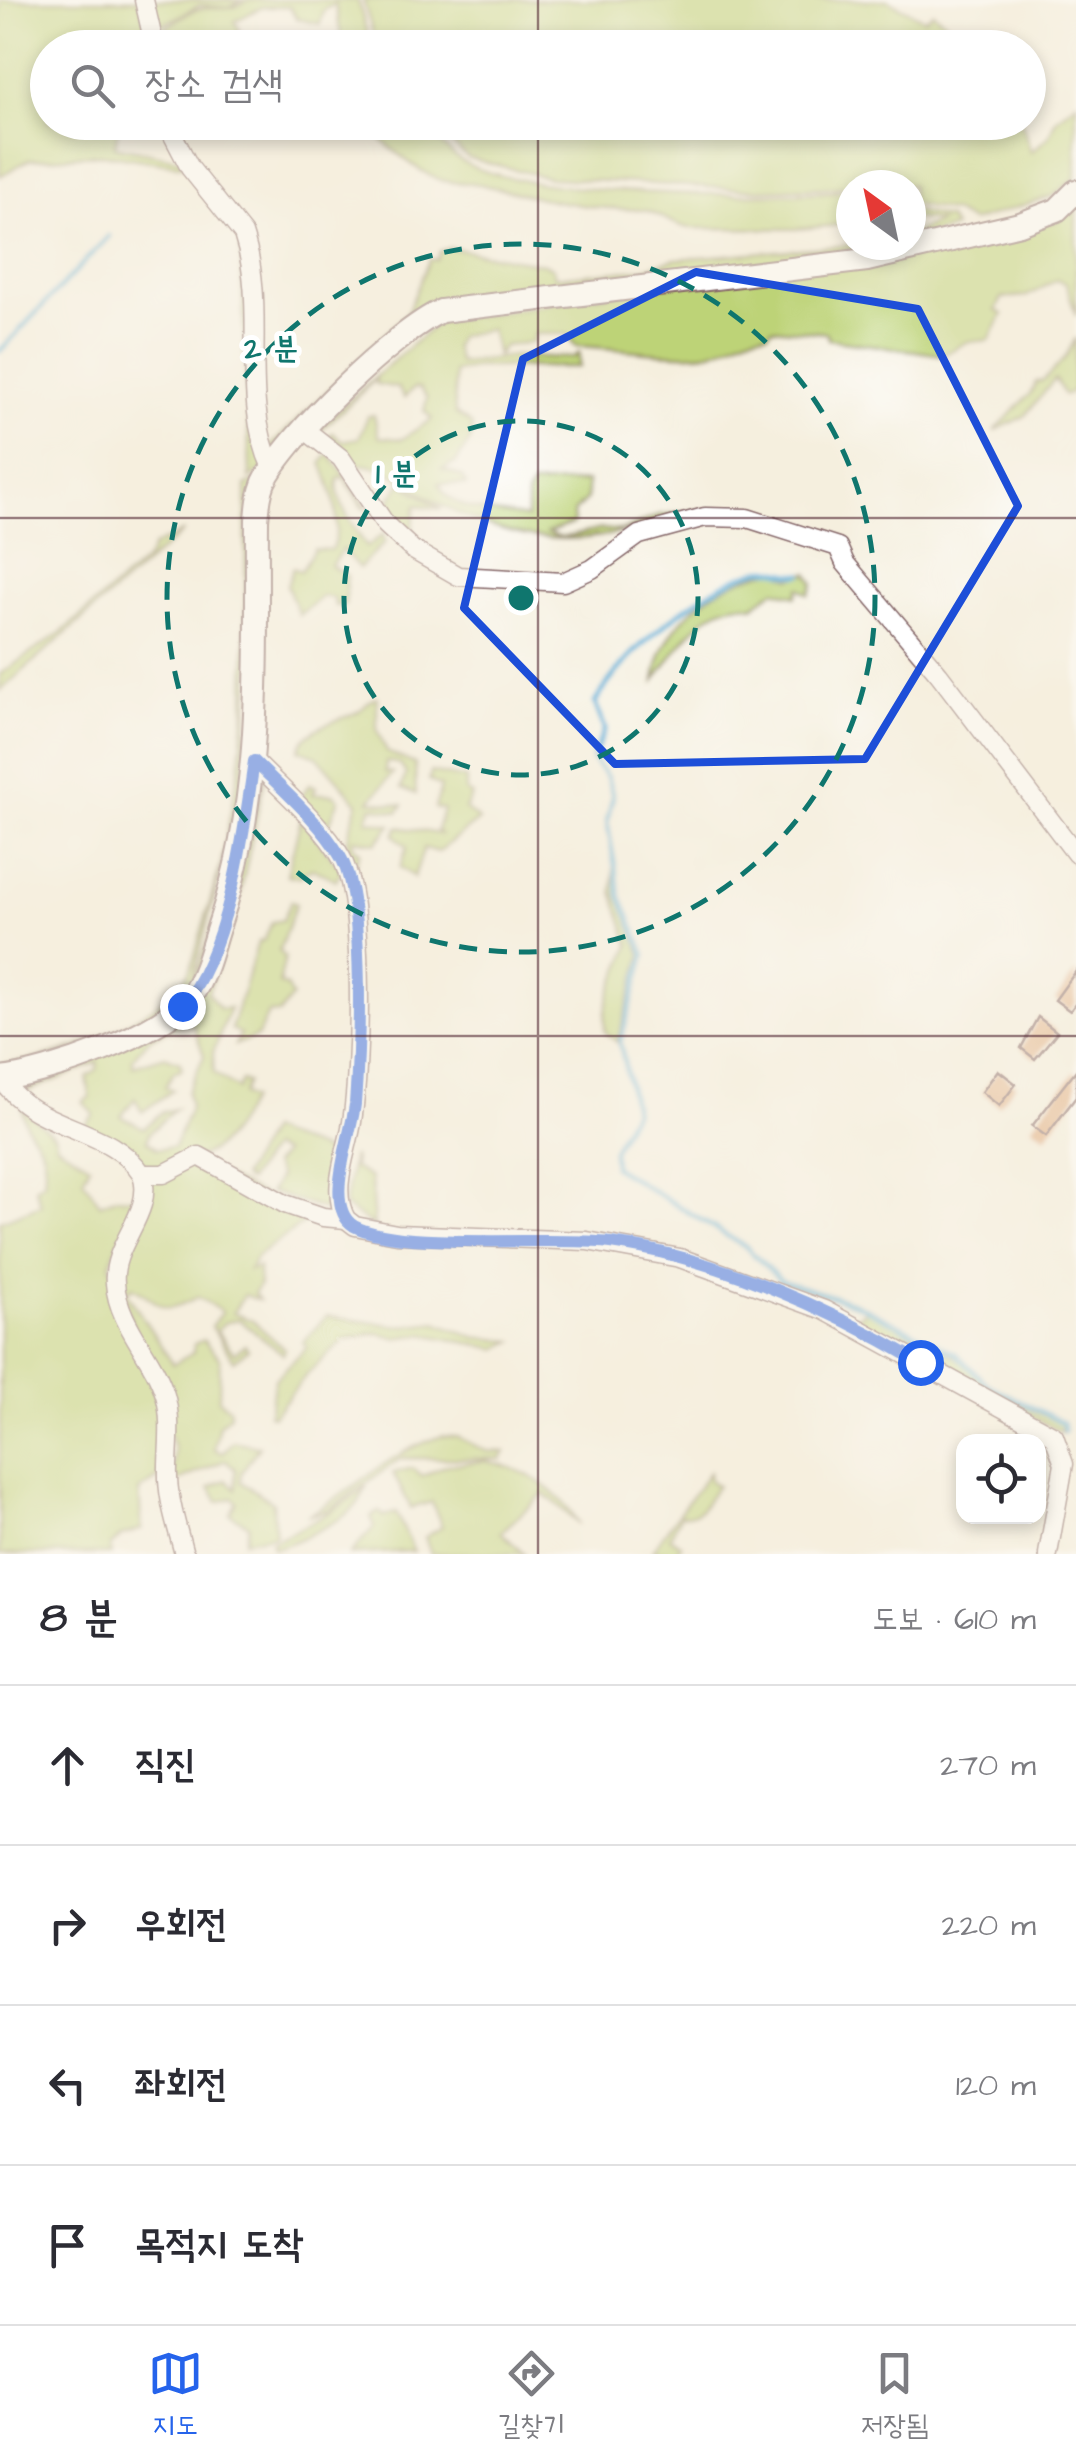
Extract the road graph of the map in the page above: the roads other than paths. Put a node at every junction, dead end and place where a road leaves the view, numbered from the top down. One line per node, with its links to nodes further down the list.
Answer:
1 (144, 0): 2 (street)
2 (151, 30)
3 (173, 140): 6 (street)
4 (1076, 191): 5 (main road)
5 (304, 429): 6 (main road); 8 (street)
6 (272, 468): 7 (main road)
7 (254, 761): 9 (main road); 11 (street)
8 (1076, 854)
9 (2, 1079): 10 (street)
10 (142, 1174): 11 (street); 13 (street)
11 (346, 1219): 12 (street)
12 (1067, 1438): 14 (street)
13 (184, 1554)
14 (1048, 1554)

